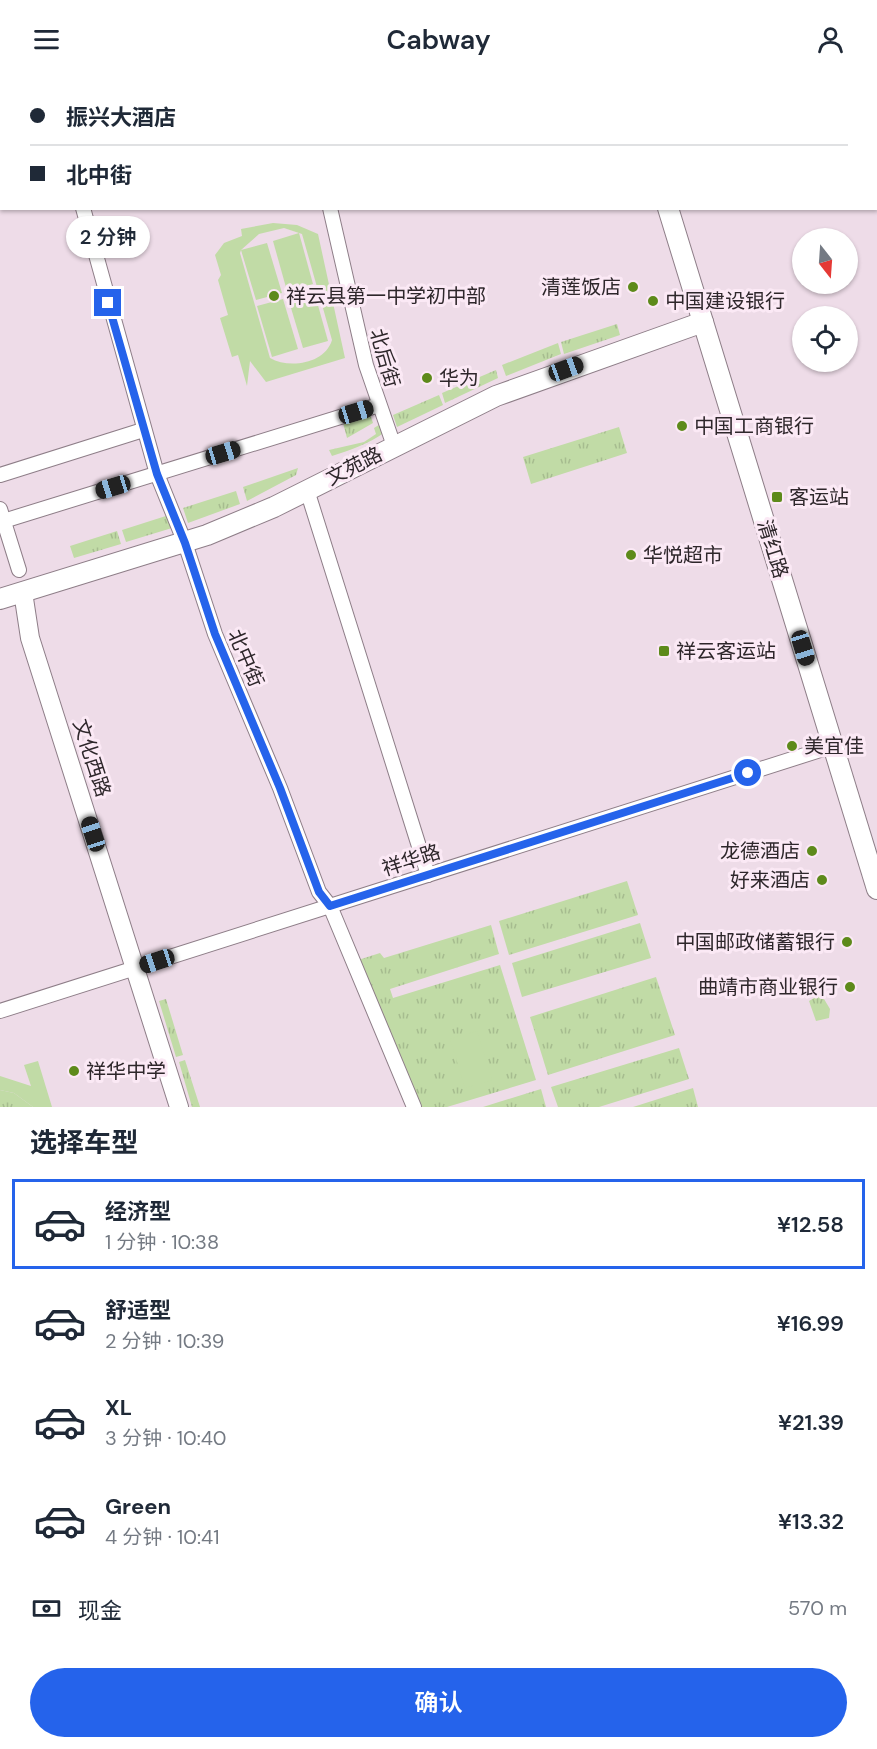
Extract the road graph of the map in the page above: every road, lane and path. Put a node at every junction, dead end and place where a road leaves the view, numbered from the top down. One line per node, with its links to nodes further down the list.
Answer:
1 (84, 210): 6 (street, 北中街)
2 (330, 210): 5 (street, 北后街)
3 (669, 210): 4 (main road, 清红路)
4 (703, 322): 7 (main road, 文苑路); 16 (main road, 清红路)
5 (378, 405): 7 (street, 北后街); 8 (street)
6 (143, 430): 8 (street, 北中街); 9 (street)
7 (394, 446): 10 (main road, 文苑路)
8 (157, 474): 11 (street); 12 (street, 北中街)
9 (0, 475)
10 (307, 490): 12 (main road, 文苑路); 17 (street)
11 (1, 517): 13 (street)
12 (185, 543): 14 (main road, 文苑路); 19 (street, 北中街)
13 (19, 570)
14 (23, 592): 15 (main road, 文苑路); 20 (street, 文化西路)
15 (0, 599)
16 (833, 746): 17 (street, 祥华路); 18 (main road, 清红路)
17 (428, 875): 19 (street, 祥华路)
18 (877, 889)
19 (330, 906): 20 (street, 祥华路); 23 (street, 北中街)
20 (135, 968): 21 (street, 祥华路); 22 (street, 文化西路)
21 (0, 1011)
22 (179, 1107)
23 (414, 1107)

